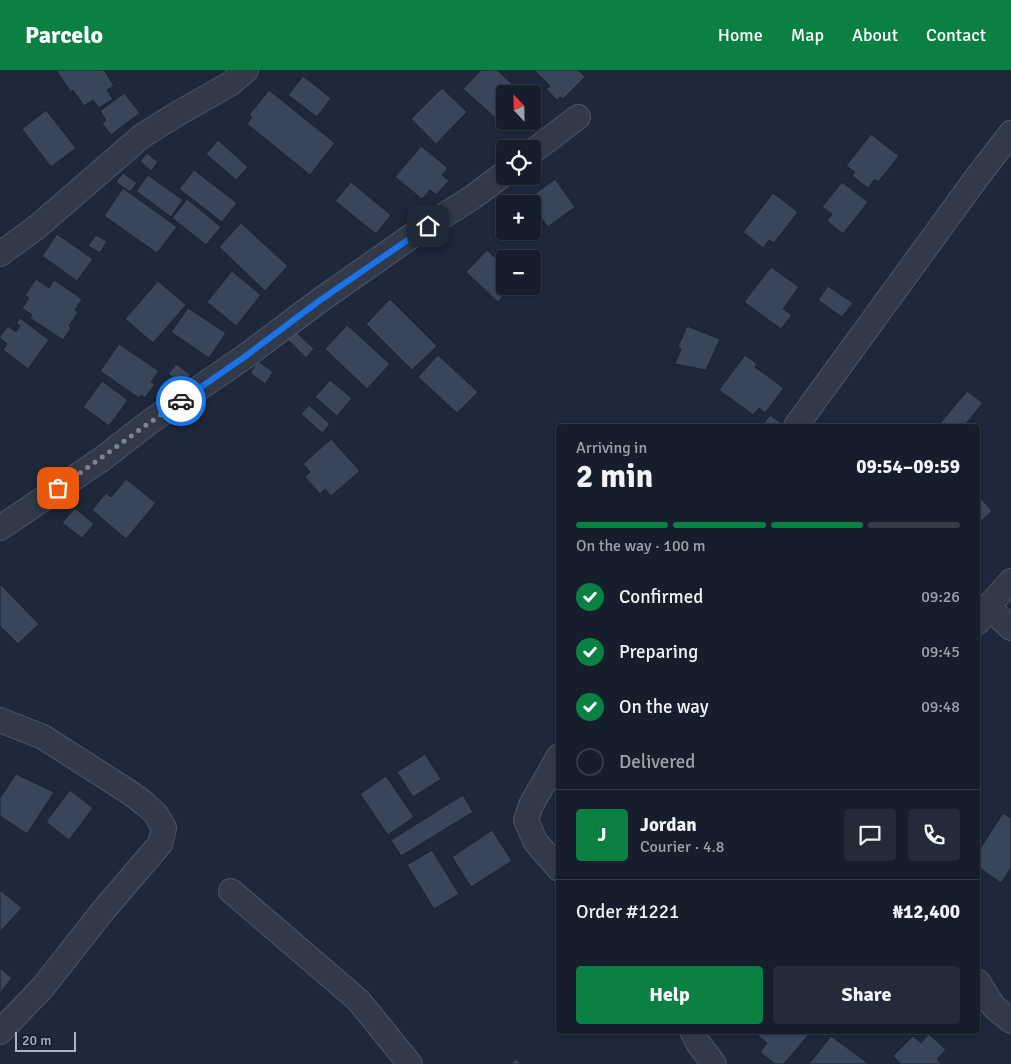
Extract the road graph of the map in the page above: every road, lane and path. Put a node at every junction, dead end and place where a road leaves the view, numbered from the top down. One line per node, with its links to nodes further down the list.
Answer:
1 (246, 70): 6 (street)
2 (578, 117): 4 (street)
3 (1011, 133): 7 (street)
4 (541, 145)
5 (496, 179): 8 (street)
6 (0, 254)
7 (797, 424)
8 (0, 528)
9 (1011, 581): 10 (street)
10 (983, 615): 11 (street)
11 (1011, 628)
12 (0, 720): 18 (street)
13 (556, 761): 14 (street)
14 (556, 866)
15 (231, 891): 20 (street)
16 (980, 985): 17 (street)
17 (1011, 1021)
18 (0, 1032)
19 (695, 1046): 21 (street)
20 (410, 1064)
21 (714, 1064)

